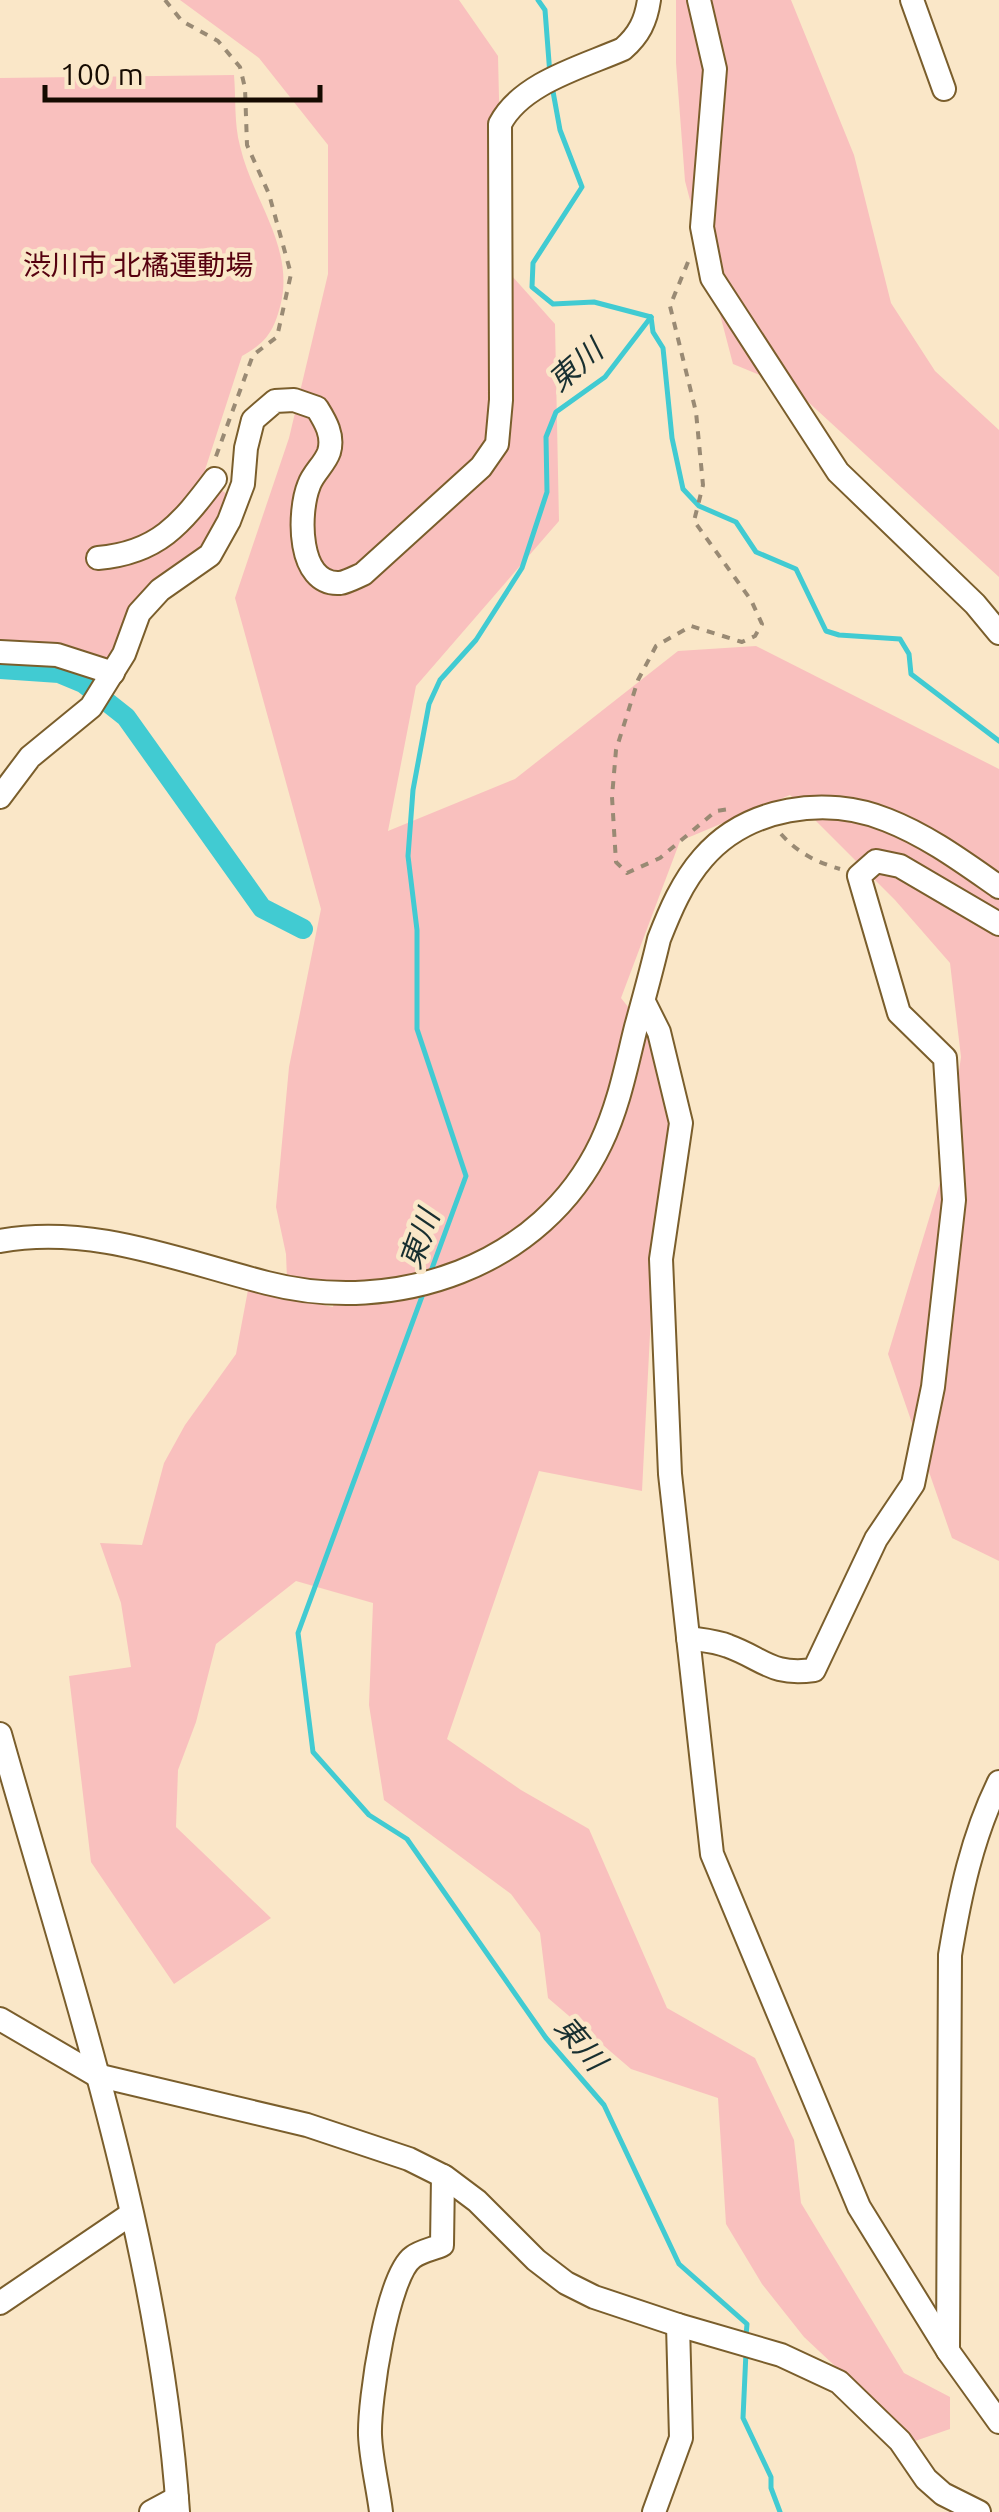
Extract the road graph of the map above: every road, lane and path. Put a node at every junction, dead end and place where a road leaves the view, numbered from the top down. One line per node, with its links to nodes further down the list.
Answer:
1 (165, 0): 7 (path)
2 (648, 0): 11 (street)
3 (698, 0): 9 (street)
4 (912, 0): 5 (street)
5 (944, 89)
6 (689, 259): 13 (path)
7 (215, 479): 8 (street)
8 (98, 558)
9 (999, 634)
10 (0, 652): 11 (street)
11 (111, 677): 12 (street)
12 (0, 798)
13 (735, 809)
14 (767, 818): 15 (path); 16 (street); 18 (street)
15 (859, 876): 17 (street); 20 (street)
16 (999, 887)
17 (999, 924)
18 (644, 1002): 19 (street); 20 (street)
19 (0, 1242)
20 (688, 1638): 29 (street)
21 (0, 1734): 24 (street)
22 (999, 1782): 29 (street)
23 (0, 2019): 24 (street)
24 (96, 2075): 25 (street); 26 (street)
25 (442, 2176): 28 (street); 34 (street)
26 (131, 2214): 27 (street); 32 (street)
27 (0, 2303)
28 (678, 2325): 31 (street); 35 (street)
29 (948, 2351): 30 (street)
30 (999, 2422)
31 (942, 2503): 36 (street)
32 (177, 2505): 33 (street)
33 (151, 2512)
34 (381, 2512)
35 (654, 2512)
36 (979, 2512)

